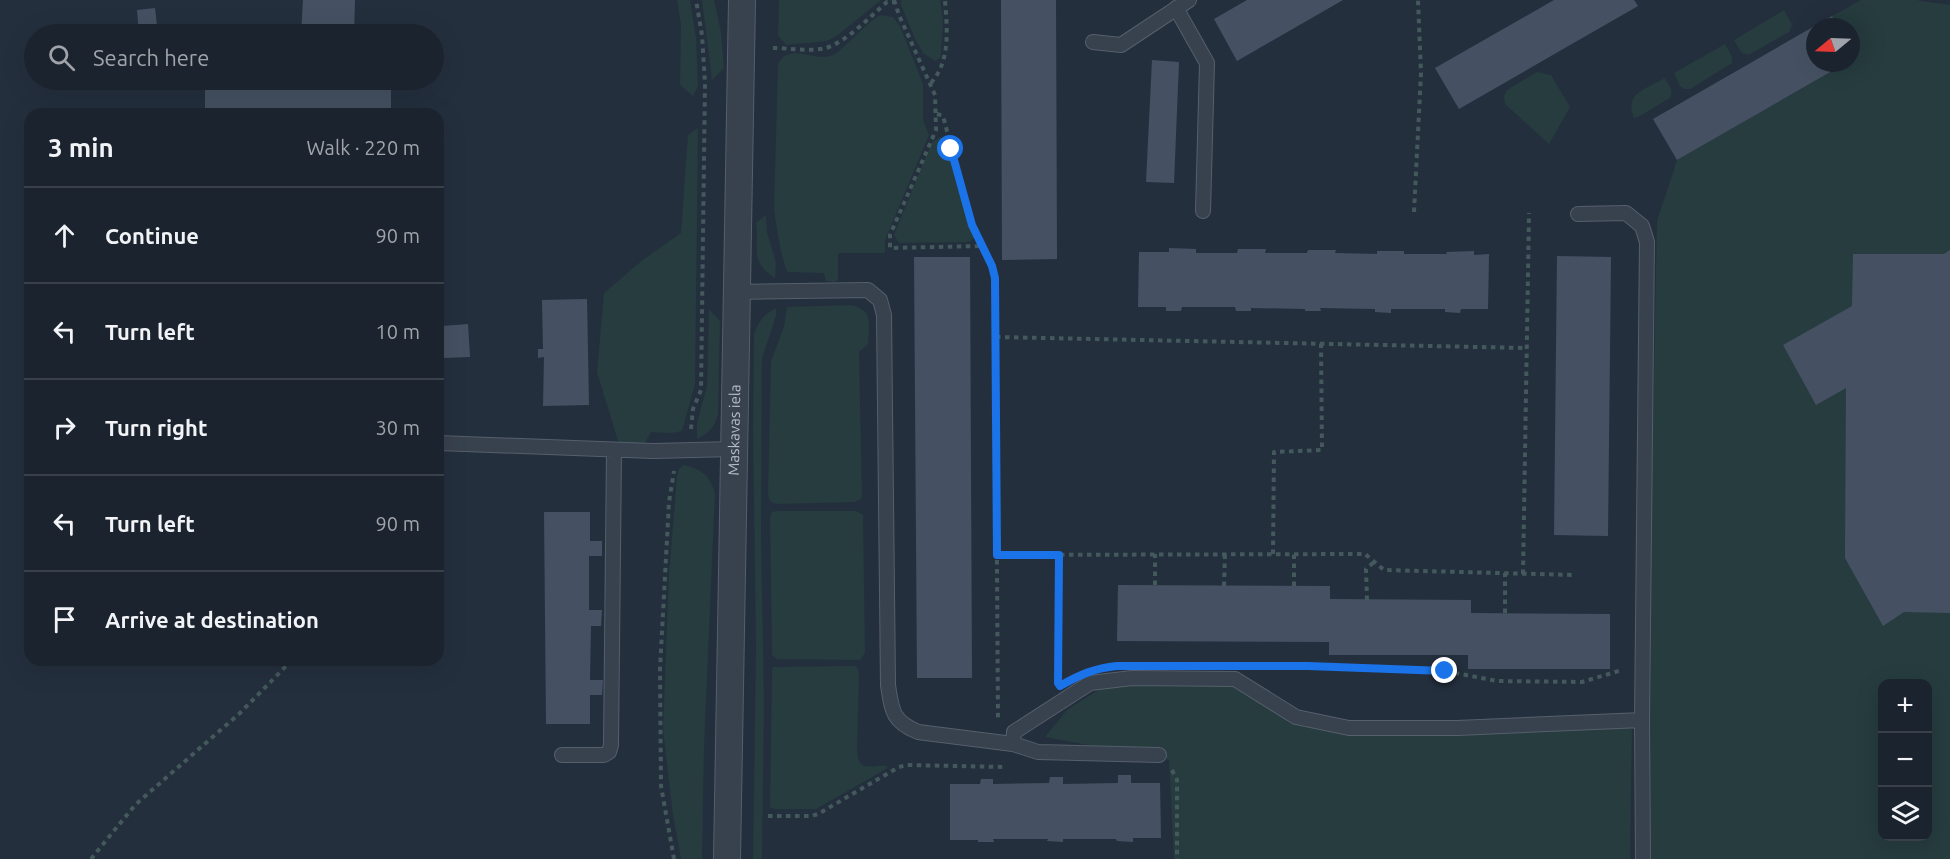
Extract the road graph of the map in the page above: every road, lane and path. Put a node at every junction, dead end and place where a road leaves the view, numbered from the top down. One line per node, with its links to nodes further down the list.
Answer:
1 (742, 0): 16 (street, Maskavas iela)
2 (945, 0): 9 (path)
3 (1189, 0): 6 (lane)
4 (1418, 0): 12 (path)
5 (893, 1): 8 (path); 9 (path)
6 (1176, 8): 7 (lane); 11 (lane)
7 (1093, 42)
8 (773, 48)
9 (931, 83): 10 (path)
10 (937, 114): 15 (path); 15 (path)
11 (1203, 211)
12 (1414, 212)
13 (1529, 213): 19 (path)
14 (1578, 214): 40 (lane)
15 (982, 246): 17 (path)
16 (737, 292): 21 (street, Maskavas iela); 44 (lane)
17 (996, 338): 18 (path); 27 (path)
18 (1321, 344): 19 (path); 25 (path)
19 (1526, 348): 31 (path)
20 (444, 443): 22 (lane)
21 (735, 449): 22 (lane); 51 (street, Maskavas iela)
22 (614, 450): 46 (lane)
23 (1155, 554): 24 (path); 28 (path); 33 (path)
24 (1225, 554): 25 (path); 34 (path)
25 (1273, 554): 26 (path)
26 (1294, 554): 29 (path); 35 (path)
27 (997, 555): 28 (path); 42 (path)
28 (1059, 555): 41 (path)
29 (1374, 562): 30 (path); 36 (path)
30 (1505, 573): 31 (path); 37 (path)
31 (1523, 574): 32 (path)
32 (1574, 575)
33 (1155, 585)
34 (1224, 586)
35 (1294, 586)
36 (1367, 600)
37 (1505, 613)
38 (286, 666): 50 (path)
39 (1248, 666): 40 (path)
40 (1643, 667): 43 (lane)
41 (1060, 686)
42 (1008, 719)
43 (1642, 720): 44 (lane); 53 (lane)
44 (1013, 744): 45 (lane)
45 (1159, 754)
46 (562, 755)
47 (1010, 767): 49 (path)
48 (1171, 770): 52 (path)
49 (768, 816)
50 (91, 859)
51 (727, 859)
52 (1177, 859)
53 (1643, 859)

